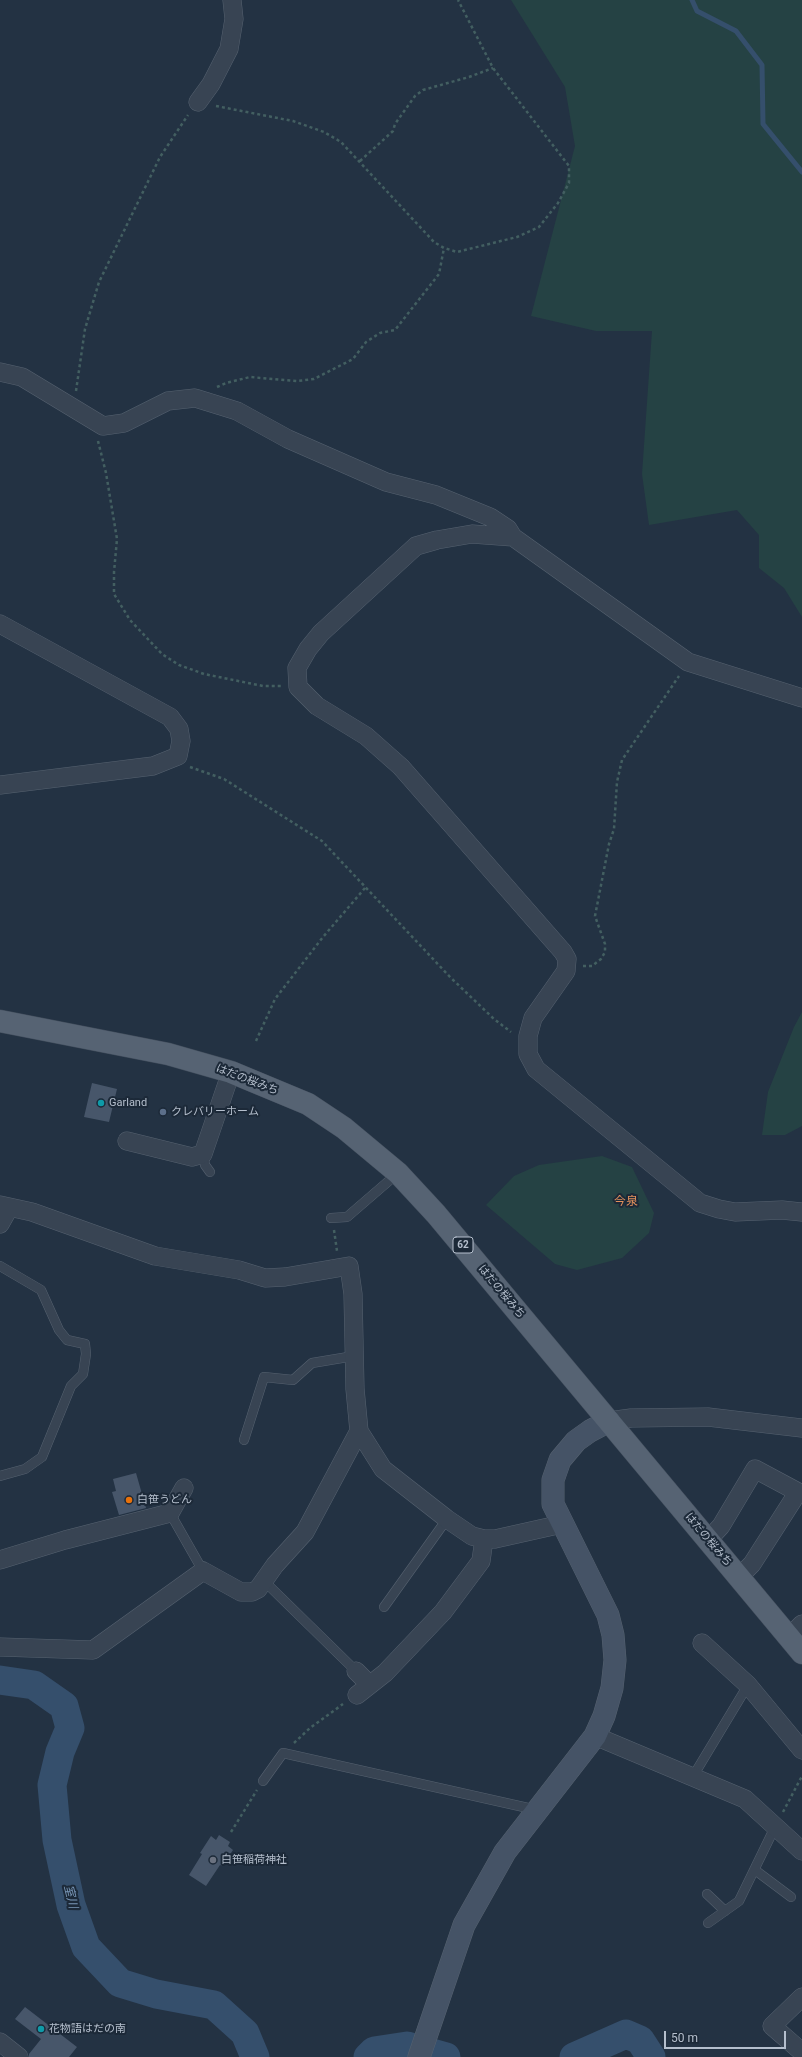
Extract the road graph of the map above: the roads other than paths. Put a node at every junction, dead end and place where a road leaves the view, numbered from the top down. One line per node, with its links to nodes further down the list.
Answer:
1 (232, 0): 2 (street)
2 (198, 102)
3 (0, 372): 4 (street)
4 (513, 537): 6 (street); 15 (street)
5 (0, 624): 7 (street)
6 (802, 698)
7 (0, 785)
8 (0, 1021): 9 (main road, はだの桜みち / 62)
9 (230, 1072): 11 (street); 13 (main road, はだの桜みち / 62)
10 (127, 1141): 11 (street)
11 (203, 1154): 12 (lane)
12 (210, 1172)
13 (398, 1173): 16 (lane); 20 (main road, はだの桜みち / 62)
14 (4, 1206): 17 (street); 19 (street)
15 (802, 1212)
16 (332, 1218)
17 (0, 1224)
18 (0, 1266): 24 (lane)
19 (354, 1356): 22 (street); 23 (lane)
20 (609, 1421): 21 (street); 28 (street); 30 (main road, はだの桜みち / 62)
21 (802, 1428)
22 (359, 1431): 27 (street); 34 (street)
23 (244, 1440)
24 (0, 1476)
25 (184, 1488): 26 (street)
26 (170, 1513): 31 (street); 32 (lane)
27 (446, 1519): 29 (street); 35 (lane)
28 (562, 1524): 29 (street); 41 (street)
29 (484, 1539): 39 (street)
30 (708, 1540): 33 (main road, はだの桜みち / 62); 33 (street)
31 (0, 1560)
32 (203, 1571): 34 (street); 38 (street)
33 (739, 1577): 36 (main road, はだの桜みち / 62)
34 (264, 1581): 39 (lane)
35 (384, 1607)
36 (798, 1638)
37 (702, 1643): 40 (street)
38 (0, 1646)
39 (356, 1671)
40 (748, 1684): 42 (street); 43 (lane)
41 (595, 1736): 43 (street); 45 (street)
42 (802, 1750)
43 (692, 1778): 46 (street)
44 (263, 1781): 45 (lane)
45 (538, 1810): 57 (street)
46 (775, 1827): 47 (street); 48 (lane)
47 (802, 1851)
48 (755, 1870): 50 (lane); 51 (lane)
49 (707, 1894): 51 (lane)
50 (791, 1897)
51 (725, 1911): 52 (lane)
52 (708, 1923)
53 (802, 1997): 55 (street)
54 (0, 2042): 56 (street)
55 (802, 2052)
56 (19, 2057)
57 (420, 2057)

